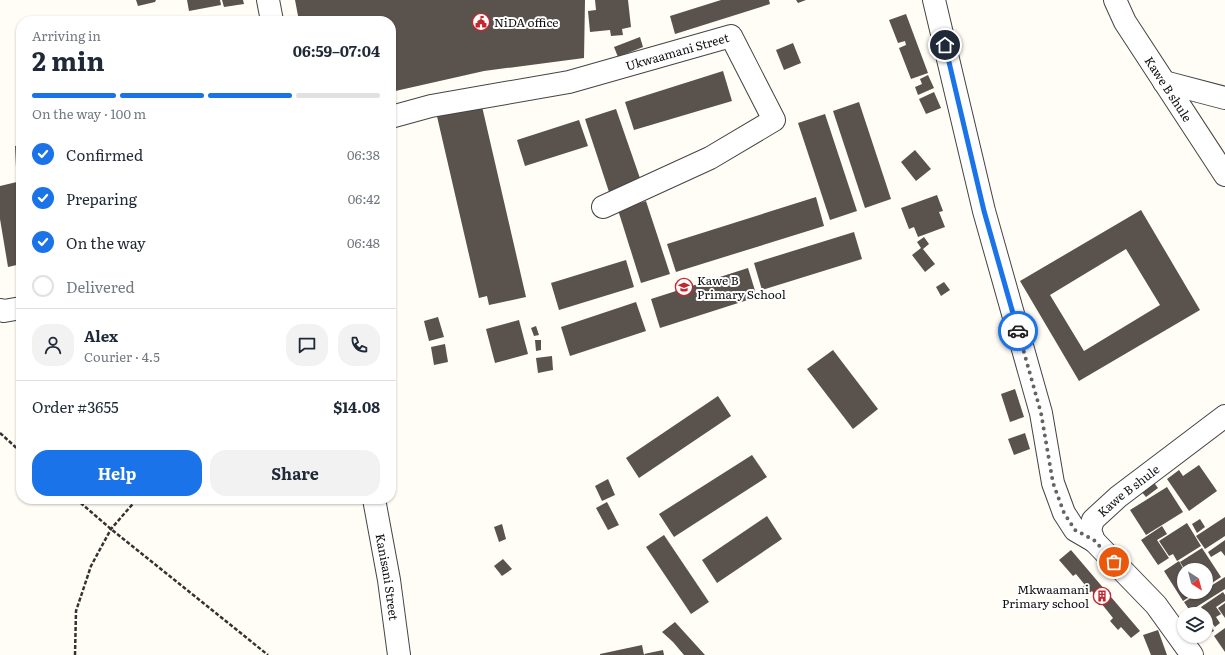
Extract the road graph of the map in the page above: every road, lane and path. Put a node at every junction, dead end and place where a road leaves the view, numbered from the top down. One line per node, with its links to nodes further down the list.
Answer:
1 (268, 0): 4 (street)
2 (934, 0): 19 (street)
3 (1115, 0): 5 (street, Kawe B shule)
4 (271, 16)
5 (1164, 82): 6 (street); 8 (street, Kawe B shule)
6 (1225, 98)
7 (396, 116): 9 (street, Ukwaamani Street)
8 (1225, 175)
9 (603, 207)
10 (16, 309): 11 (street)
11 (0, 310)
12 (1225, 416): 19 (street, Kawe B shule)
13 (0, 433): 14 (path)
14 (16, 447)
15 (82, 504): 18 (path)
16 (133, 504): 18 (path)
17 (375, 504): 22 (street, Kanisani Street)
18 (111, 529): 20 (path); 21 (path)
19 (1094, 540): 23 (street)
20 (75, 655)
21 (268, 655)
22 (399, 655)
23 (1192, 655)

